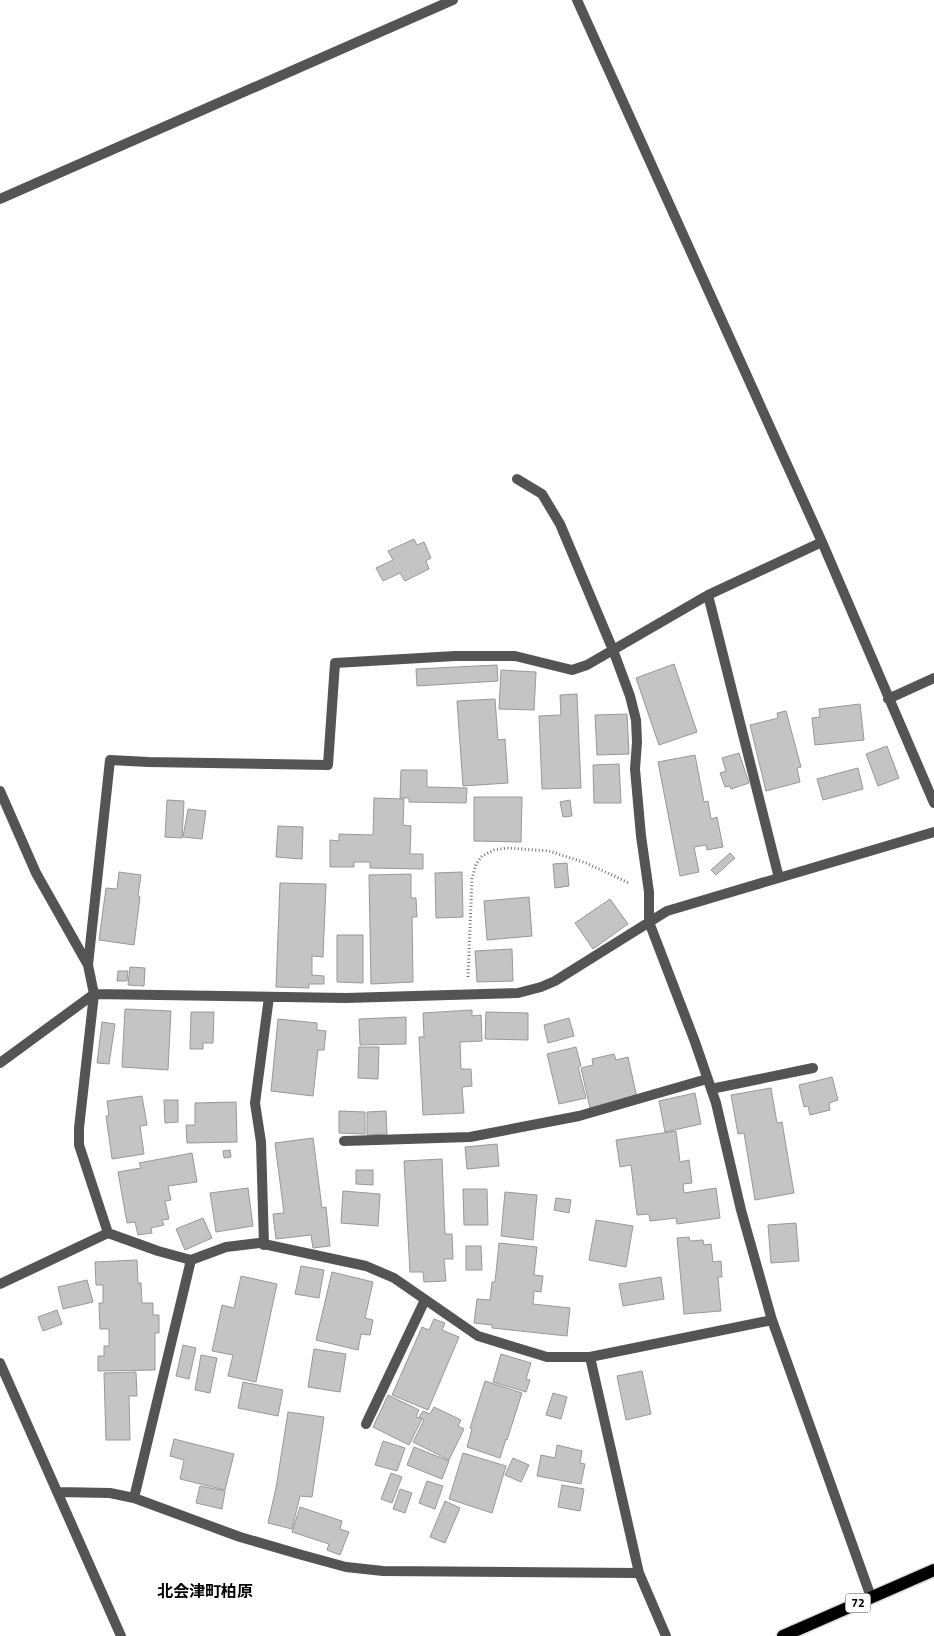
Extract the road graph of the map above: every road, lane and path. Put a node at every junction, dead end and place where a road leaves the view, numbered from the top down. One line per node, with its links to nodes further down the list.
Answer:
1 (453, 0): 3 (street)
2 (577, 0): 5 (street)
3 (0, 199)
4 (517, 479): 7 (street)
5 (822, 542): 6 (street); 9 (street)
6 (708, 595): 7 (street); 13 (street)
7 (613, 650): 14 (street); 16 (street)
8 (934, 678): 9 (street)
9 (888, 699): 11 (street)
10 (0, 791): 16 (street)
11 (934, 803)
12 (934, 832): 13 (street)
13 (779, 878): 15 (street)
14 (649, 892): 15 (street); 18 (path)
15 (649, 922): 18 (street); 22 (street)
16 (88, 965): 17 (street)
17 (94, 994): 19 (street); 20 (street); 25 (street)
18 (467, 995): 19 (street)
19 (269, 997): 26 (street)
20 (0, 1064)
21 (813, 1068): 23 (street)
22 (707, 1079): 23 (street); 24 (street)
23 (711, 1090): 30 (street)
24 (344, 1141)
25 (108, 1233): 27 (street); 28 (street)
26 (264, 1245): 27 (street); 29 (street)
27 (191, 1260): 35 (street)
28 (0, 1284)
29 (425, 1300): 31 (street); 33 (street)
30 (772, 1320): 31 (street); 38 (street)
31 (590, 1357): 37 (street)
32 (0, 1363): 34 (street)
33 (366, 1424)
34 (57, 1492): 35 (street); 39 (street)
35 (134, 1498): 37 (street)
36 (934, 1570): 38 (main road, 72)
37 (639, 1573): 40 (street)
38 (871, 1597): 41 (main road, 72)
39 (121, 1636)
40 (666, 1636)
41 (783, 1636)

